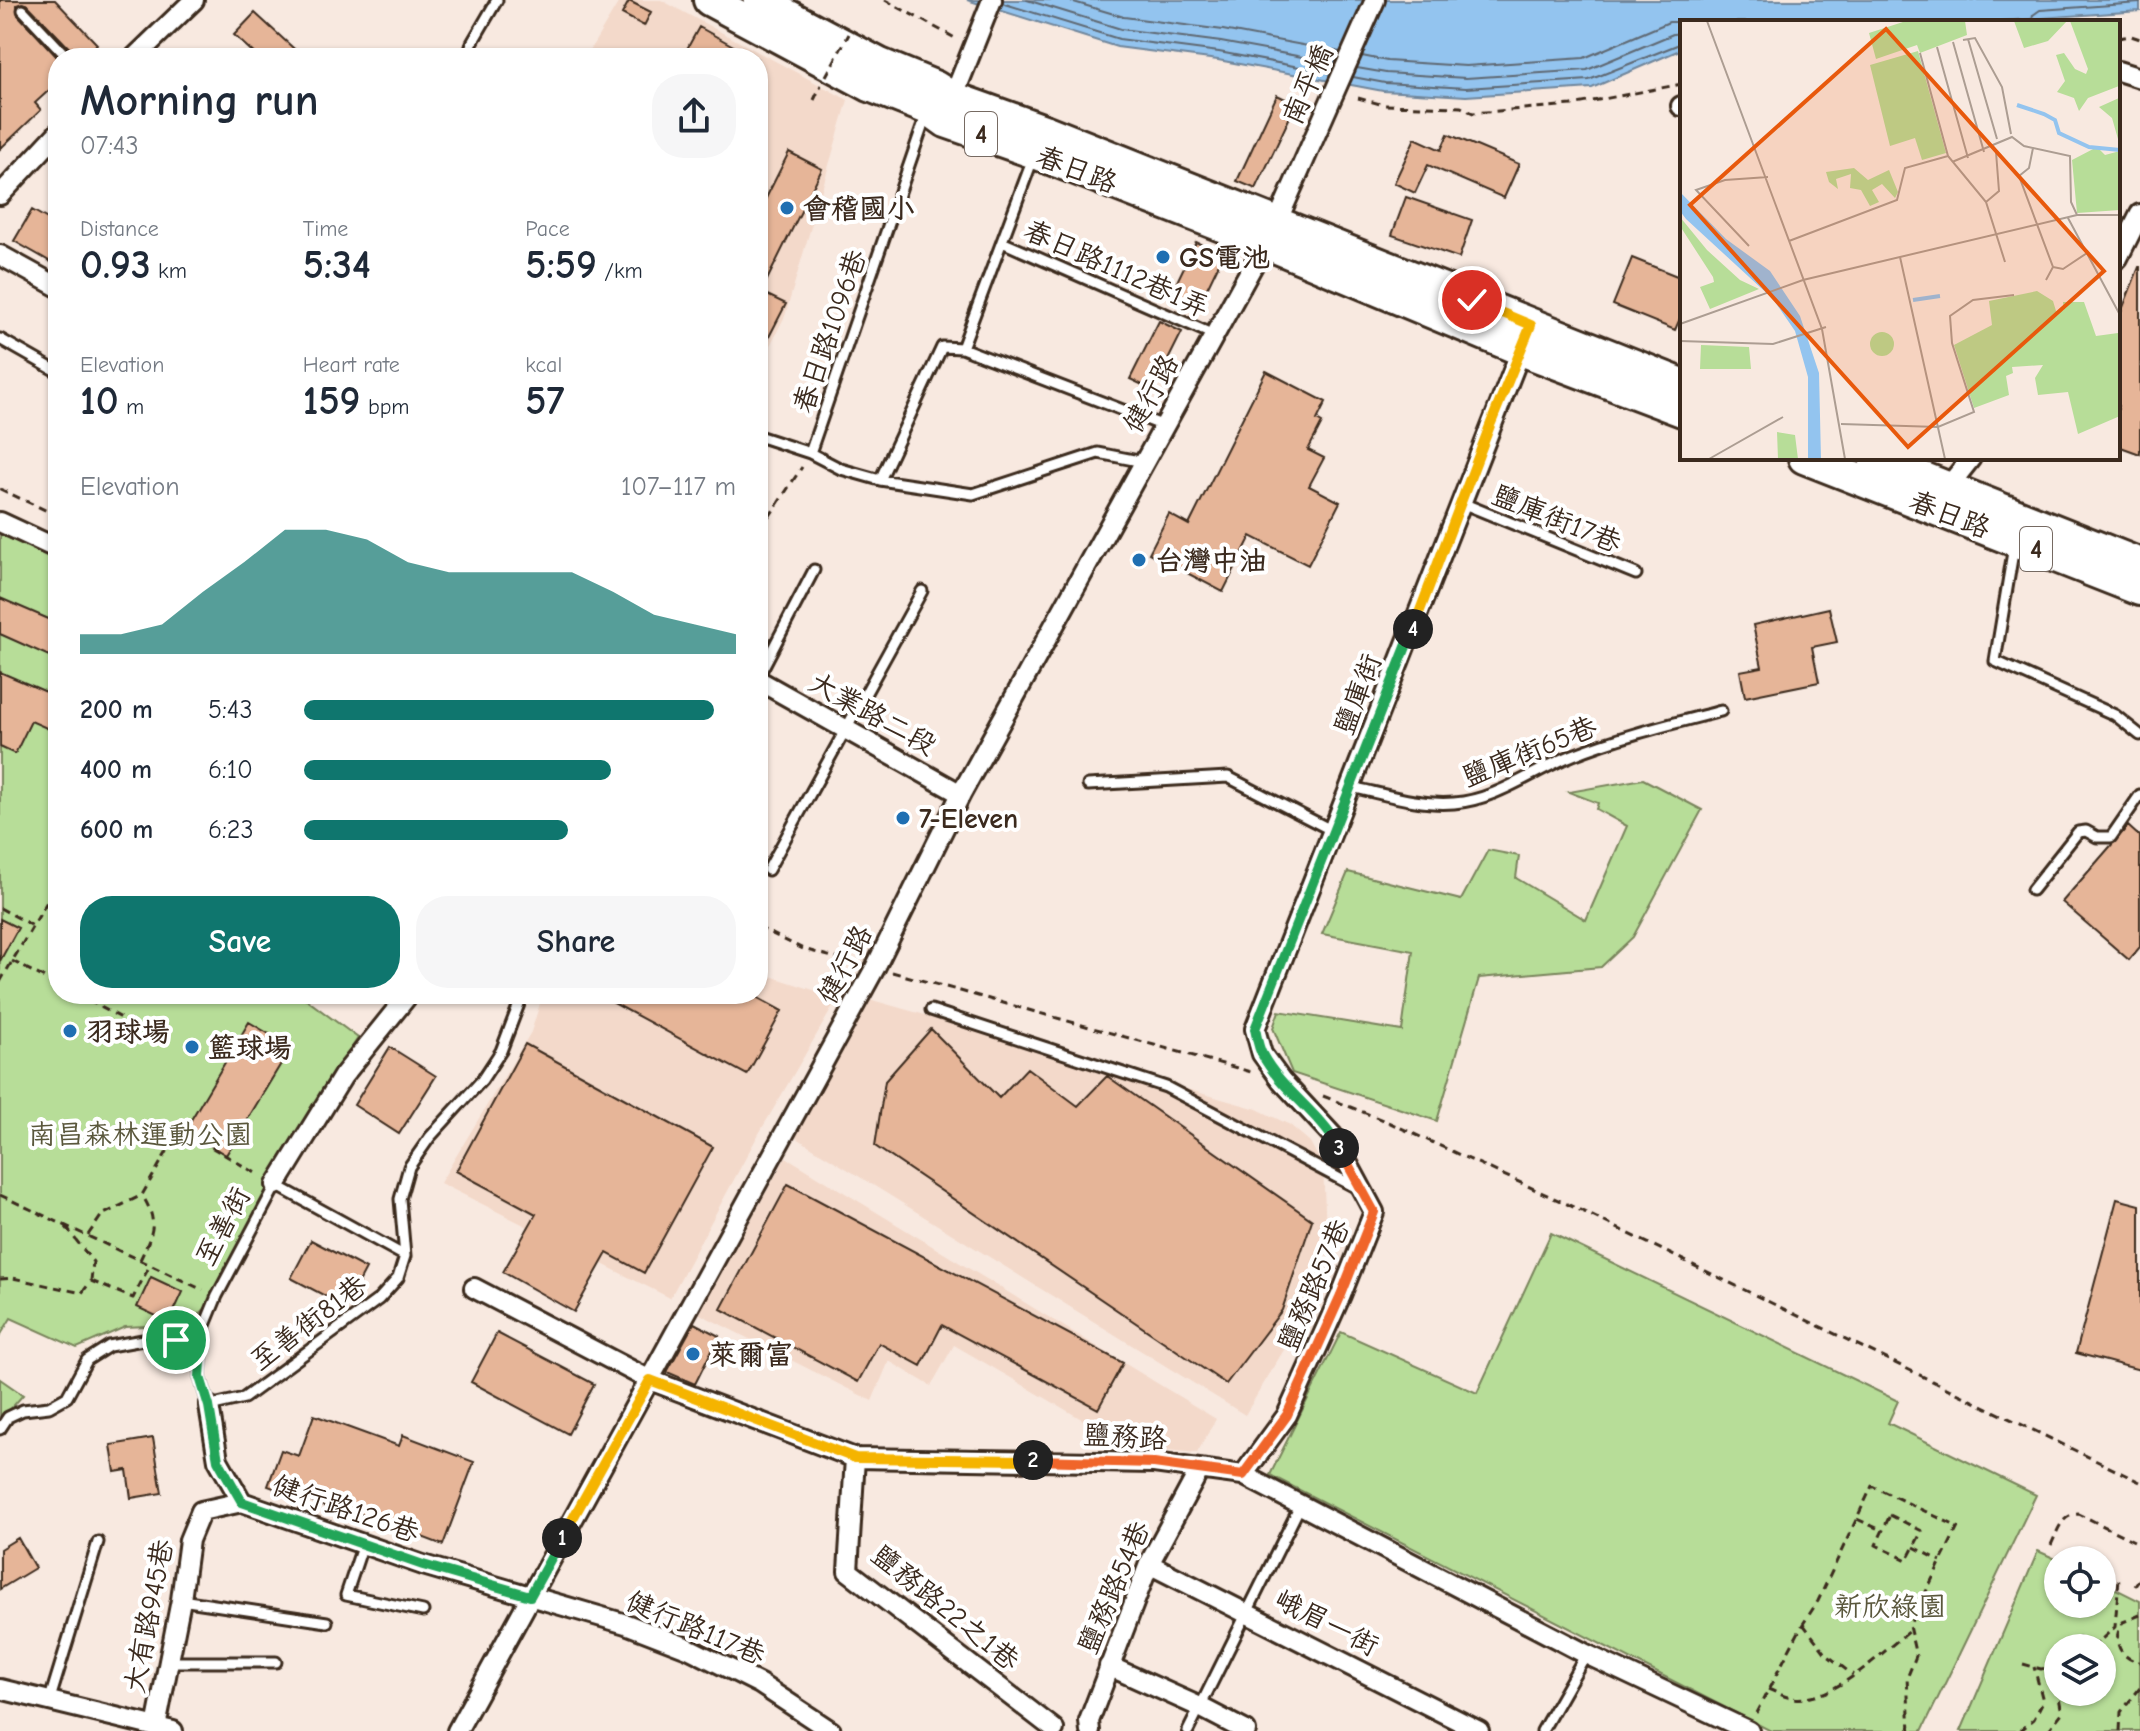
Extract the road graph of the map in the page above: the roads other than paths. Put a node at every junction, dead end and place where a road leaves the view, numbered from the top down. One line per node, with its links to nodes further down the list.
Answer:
1 (194, 0): 9 (street)
2 (497, 0): 10 (lane)
3 (709, 0): 13 (main road, 春日路 / 4)
4 (759, 0): 13 (main road, 春日路 / 4)
5 (992, 0): 13 (street)
6 (1375, 0): 18 (street, 南平橋)
7 (23, 10): 8 (lane)
8 (59, 48)
9 (144, 48)
10 (471, 48)
11 (2120, 72): 12 (street)
12 (2140, 78)
13 (940, 104): 14 (main road, 春日路 / 4); 32 (lane, 春日路1096巷)
14 (1040, 142): 18 (main road, 春日路 / 4); 19 (lane)
15 (48, 144): 16 (street)
16 (0, 195)
17 (2140, 214): 20 (street)
18 (1271, 232): 23 (street, 健行路); 24 (main road, 春日路 / 4)
19 (1002, 242): 23 (lane, 春日路1112巷1弄); 26 (lane)
20 (2120, 254)
21 (0, 255): 22 (street)
22 (48, 281)
23 (1214, 335): 30 (street, 健行路)
24 (1526, 338): 28 (main road, 4); 29 (main road, 4); 39 (street, 鹽庫街)
25 (0, 339): 27 (lane)
26 (962, 348): 30 (lane); 37 (lane)
27 (48, 366)
28 (1680, 383)
29 (1680, 410)
30 (1164, 426): 36 (street, 健行路)
31 (768, 439): 32 (lane)
32 (810, 453): 37 (lane)
33 (1811, 460): 38 (main road, 春日路 / 4)
34 (1877, 460): 38 (main road, 春日路 / 4)
35 (1969, 460): 38 (street)
36 (1144, 462): 37 (lane); 55 (street, 健行路)
37 (880, 480)
38 (1940, 497): 41 (main road, 春日路 / 4); 43 (main road, 春日路 / 4)
39 (1462, 503): 45 (lane, 鹽庫街17巷); 54 (street, 鹽庫街)
40 (0, 522): 42 (street)
41 (2015, 540): 46 (main road, 春日路 / 4); 52 (lane)
42 (48, 544)
43 (2140, 564)
44 (814, 570): 48 (lane)
45 (1636, 574)
46 (2140, 590)
47 (922, 591): 51 (lane)
48 (768, 660)
49 (768, 685): 51 (street, 大業路二段)
50 (1721, 711): 54 (lane, 鹽庫街65巷)
51 (846, 729): 55 (street, 大業路二段); 58 (lane)
52 (2140, 735)
53 (1088, 785): 57 (lane)
54 (1351, 787): 57 (street, 鹽庫街)
55 (961, 794): 69 (street, 健行路)
56 (2140, 795): 59 (lane)
57 (1333, 831): 63 (street, 鹽庫街)
58 (768, 870)
59 (2032, 890)
60 (401, 1004): 64 (street, 至善街)
61 (519, 1004): 66 (lane)
62 (931, 1010): 65 (lane)
63 (1281, 1080): 65 (street, 鹽務路57巷)
64 (276, 1185): 66 (lane); 68 (lane, 至善街)
65 (1362, 1191): 74 (street, 鹽務路57巷)
66 (405, 1256): 70 (lane, 至善街81巷)
67 (474, 1288): 69 (street, 鹽務路)
68 (203, 1330): 70 (lane, 至善街); 71 (lane)
69 (650, 1380): 72 (street, 鹽務路); 80 (street, 健行路)
70 (209, 1406): 75 (street, 健行路126巷)
71 (0, 1429)
72 (855, 1458): 73 (street, 鹽務路); 92 (street, 鹽務路22之1巷)
73 (1200, 1469): 74 (street, 鹽務路); 79 (street, 鹽務路54巷)
74 (1243, 1475): 76 (street, 鹽務路)
75 (242, 1502): 78 (street, 健行路126巷); 81 (street, 大有路945巷)
76 (1300, 1506): 83 (lane); 85 (street, 鹽務路)
77 (98, 1542): 90 (lane)
78 (363, 1544): 80 (street, 健行路126巷); 82 (lane)
79 (1149, 1564): 83 (street, 峨眉一街); 88 (street, 鹽務路54巷)
80 (530, 1596): 94 (street, 健行路); 95 (street, 健行路117巷)
81 (181, 1600): 84 (lane); 86 (street, 大有路945巷)
82 (423, 1611)
83 (1248, 1613): 91 (lane); 99 (street, 峨眉一街)
84 (327, 1622)
85 (1586, 1654): 100 (lane); 101 (street, 鹽務路)
86 (168, 1662): 87 (lane); 93 (street, 大有路945巷)
87 (276, 1662)
88 (1109, 1666): 91 (street); 96 (street, 鹽務路54巷)
89 (0, 1689): 90 (street)
90 (49, 1702): 93 (street)
91 (1200, 1707): 97 (lane); 98 (street)
92 (1054, 1729)
93 (161, 1730)
94 (457, 1731)
95 (831, 1731)
96 (1090, 1731)
97 (1188, 1731)
98 (1246, 1731)
99 (1479, 1731)
100 (1542, 1731)
101 (1748, 1731)

